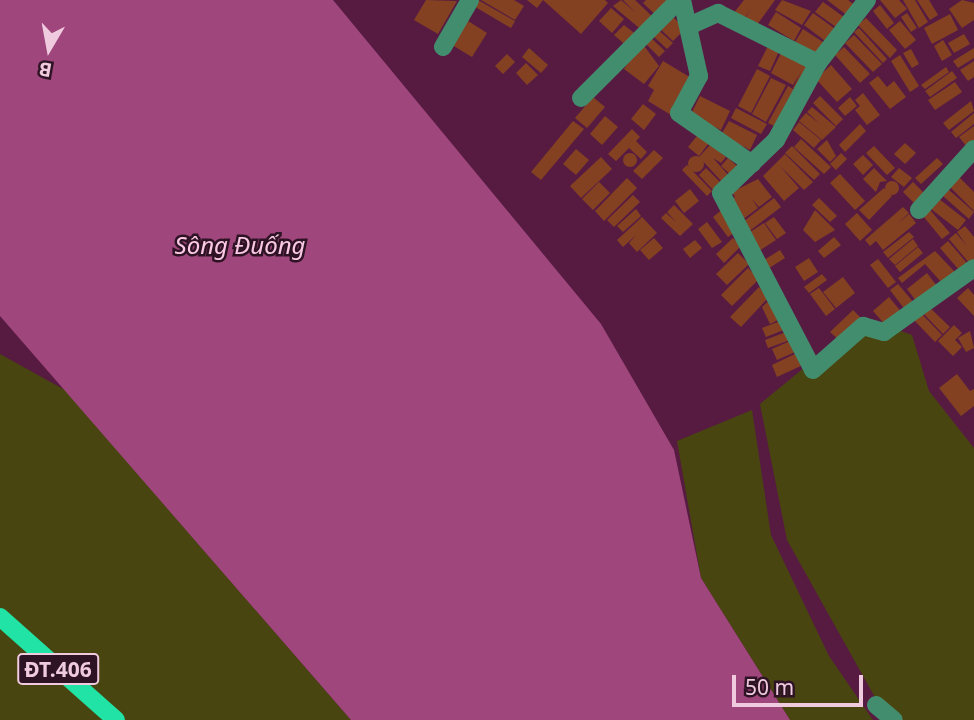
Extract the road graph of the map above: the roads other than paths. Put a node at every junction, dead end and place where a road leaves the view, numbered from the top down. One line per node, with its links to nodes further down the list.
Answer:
1 (470, 0): 5 (street)
2 (681, 0): 4 (street); 7 (street)
3 (867, 0): 6 (street)
4 (691, 25): 6 (street); 9 (street)
5 (443, 47)
6 (818, 63): 9 (street)
7 (581, 98)
8 (974, 149): 10 (street)
9 (752, 164): 11 (street)
10 (919, 210)
11 (974, 268)
12 (0, 617): 14 (main road, ĐT.406)
13 (876, 705): 15 (street)
14 (116, 720)
15 (894, 720)

